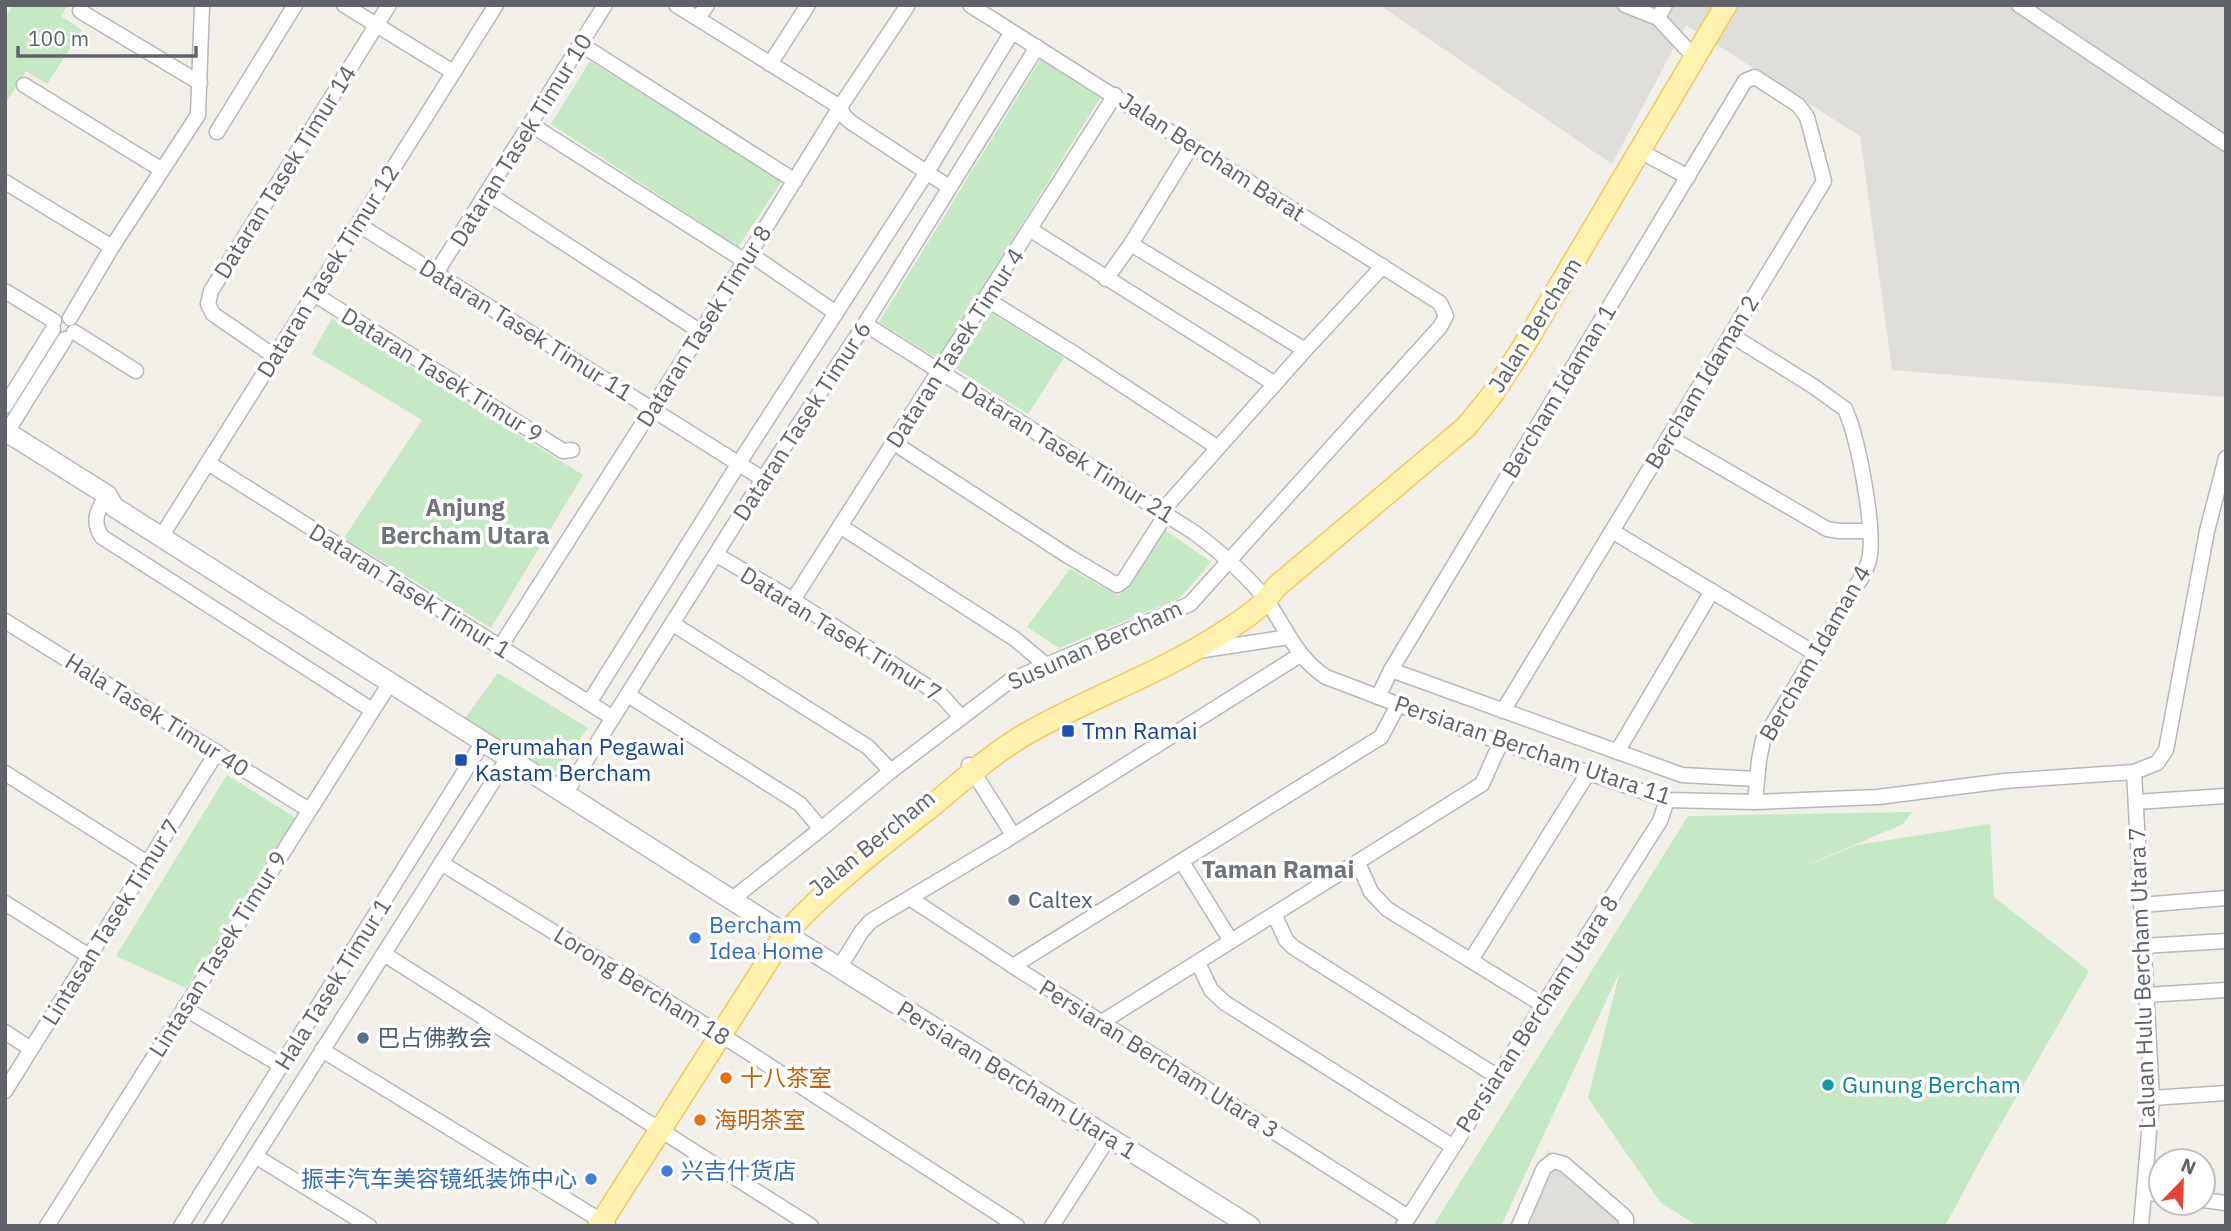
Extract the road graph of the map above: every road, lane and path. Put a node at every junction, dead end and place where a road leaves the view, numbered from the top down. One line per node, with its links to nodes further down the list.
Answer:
1 (202, 5): 25 (street)
2 (295, 5): 31 (street)
3 (344, 5): 18 (street)
4 (389, 5): 18 (street, Dataran Tasek Timur 14)
5 (496, 5): 24 (street, Dataran Tasek Timur 12)
6 (605, 5): 20 (street, Dataran Tasek Timur 10)
7 (676, 5): 17 (street)
8 (707, 5): 17 (street)
9 (808, 5): 23 (street)
10 (908, 5): 29 (street, Dataran Tasek Timur 8)
11 (970, 5): 19 (street, Jalan Bercham Barat)
12 (1625, 5): 16 (street)
13 (1726, 5): 22 (main road, Jalan Bercham)
14 (2019, 5): 32 (street)
15 (79, 11): 25 (street)
16 (1661, 11): 22 (street)
17 (698, 18): 23 (street)
18 (377, 25): 24 (street); 61 (street, Dataran Tasek Timur 14)
19 (1012, 32): 21 (street, Jalan Bercham Barat); 36 (street, Dataran Tasek Timur 6)
20 (582, 45): 30 (street, Dataran Tasek Timur 10); 38 (street)
21 (1037, 47): 28 (street, Jalan Bercham Barat); 40 (street, Dataran Tasek Timur 6)
22 (1695, 58): 34 (main road, Jalan Bercham)
23 (770, 65): 29 (street)
24 (453, 72): 42 (street, Dataran Tasek Timur 12)
25 (200, 83): 35 (street)
26 (24, 85): 35 (street)
27 (1743, 86): 37 (street, Bercham Idaman 1); 59 (street, Bercham Idaman 2)
28 (1115, 95): 33 (street, Jalan Bercham Barat); 43 (street, Dataran Tasek Timur 4)
29 (839, 107): 36 (street); 38 (street, Dataran Tasek Timur 8)
30 (530, 124): 41 (street, Dataran Tasek Timur 10); 46 (street)
31 (217, 132)
32 (2226, 144)
33 (1192, 145): 44 (street); 47 (street, Jalan Bercham Barat)
34 (1640, 151): 37 (street); 85 (main road, Jalan Bercham)
35 (162, 170): 45 (street)
36 (926, 172): 40 (street); 53 (street, Dataran Tasek Timur 6)
37 (1688, 177): 95 (street, Bercham Idaman 1)
38 (795, 181): 46 (street, Dataran Tasek Timur 8)
39 (5, 182): 45 (street)
40 (949, 187): 55 (street, Dataran Tasek Timur 6)
41 (487, 193): 48 (street, Dataran Tasek Timur 10); 58 (street)
42 (359, 225): 48 (street, Dataran Tasek Timur 11); 51 (street, Dataran Tasek Timur 12)
43 (1031, 230): 49 (street); 52 (street, Dataran Tasek Timur 4)
44 (1131, 244): 49 (street); 60 (street)
45 (111, 247): 57 (street)
46 (748, 257): 53 (street); 58 (street, Dataran Tasek Timur 8)
47 (1383, 266): 54 (street, Jalan Bercham Barat); 60 (street)
48 (436, 273): 66 (street, Dataran Tasek Timur 11)
49 (1106, 279): 64 (street)
50 (5, 291): 56 (street)
51 (314, 294): 61 (street, Dataran Tasek Timur 12); 71 (street, Dataran Tasek Timur 9)
52 (986, 299): 63 (street, Dataran Tasek Timur 4); 70 (street)
53 (836, 313): 74 (street, Dataran Tasek Timur 6)
54 (1447, 316): 83 (street, Susunan Bercham)
55 (864, 324): 63 (street, Dataran Tasek Timur 21); 75 (street, Dataran Tasek Timur 6)
56 (54, 325): 57 (street); 57 (street); 65 (street)
57 (70, 330): 62 (street); 67 (street)
58 (701, 332): 66 (street, Dataran Tasek Timur 8)
59 (1731, 335): 68 (street, Bercham Idaman 2); 80 (street, Bercham Idaman 4)
60 (1305, 350): 64 (street)
61 (274, 356): 73 (street, Dataran Tasek Timur 12)
62 (136, 371)
63 (940, 372): 69 (street, Dataran Tasek Timur 4); 77 (street, Dataran Tasek Timur 21)
64 (1275, 384): 70 (street)
65 (5, 406)
66 (653, 409): 74 (street, Dataran Tasek Timur 11); 90 (street, Dataran Tasek Timur 8)
67 (6, 436): 76 (street, Persiaran Bercham Utara 1)
68 (1669, 436): 79 (street, Bercham Idaman 2); 80 (street)
69 (894, 443): 77 (street); 78 (street, Dataran Tasek Timur 4)
70 (1217, 447): 77 (street)
71 (572, 450)
72 (2226, 458): 112 (street)
73 (208, 463): 81 (street, Dataran Tasek Timur 12); 90 (street, Dataran Tasek Timur 1)
74 (739, 463): 75 (street, Dataran Tasek Timur 11); 99 (street, Dataran Tasek Timur 6)
75 (764, 480): 82 (street, Dataran Tasek Timur 6)
76 (107, 503): 81 (street, Persiaran Bercham Utara 1); 101 (street)
77 (1164, 512): 83 (street, Dataran Tasek Timur 21)
78 (840, 526): 86 (street, Dataran Tasek Timur 4); 94 (street)
79 (1612, 531): 84 (street); 102 (street, Bercham Idaman 2)
80 (1870, 531): 92 (street, Bercham Idaman 4)
81 (161, 537): 96 (street, Persiaran Bercham Utara 1)
82 (717, 555): 86 (street, Dataran Tasek Timur 7); 88 (street, Dataran Tasek Timur 6)
83 (1228, 561): 85 (street, Dataran Tasek Timur 21); 94 (street, Susunan Bercham)
84 (1712, 592): 92 (street); 108 (street)
85 (1268, 594): 89 (street, Persiaran Bercham Utara 11); 91 (main road, Jalan Bercham); 110 (main road, Jalan Bercham)
86 (793, 600): 103 (street, Dataran Tasek Timur 7)
87 (5, 621): 107 (street, Hala Tasek Timur 40)
88 (673, 624): 97 (street, Dataran Tasek Timur 6); 111 (street)
89 (1289, 637): 91 (street); 93 (street, Persiaran Bercham Utara 11)
90 (500, 647): 99 (street, Dataran Tasek Timur 1)
91 (1195, 651): 110 (main road, Jalan Bercham)
92 (1816, 654): 115 (street, Bercham Idaman 4)
93 (1300, 655): 98 (street, Persiaran Bercham Utara 11); 123 (street)
94 (1046, 665): 103 (street, Susunan Bercham)
95 (1391, 670): 98 (street, Bercham Idaman 1); 102 (street)
96 (390, 683): 101 (street, Lintasan Tasek Timur 9); 105 (street, Persiaran Bercham Utara 1)
97 (628, 695): 104 (street, Dataran Tasek Timur 6); 122 (street)
98 (1378, 698): 100 (street, Persiaran Bercham Utara 11)
99 (589, 703): 104 (street, Dataran Tasek Timur 1)
100 (1398, 705): 106 (street, Persiaran Bercham Utara 11); 124 (street)
101 (372, 710): 121 (street, Lintasan Tasek Timur 9)
102 (1503, 711): 108 (street)
103 (961, 717): 111 (street, Susunan Bercham)
104 (613, 718): 116 (street, Dataran Tasek Timur 6)
105 (484, 742): 109 (street, Persiaran Bercham Utara 1); 153 (street, Hala Tasek Timur 1)
106 (1501, 742): 114 (street, Persiaran Bercham Utara 11); 127 (street)
107 (217, 752): 121 (street, Hala Tasek Timur 40); 125 (street, Lintasan Tasek Timur 7)
108 (1617, 752): 115 (street)
109 (508, 758): 116 (street, Persiaran Bercham Utara 1); 126 (street)
110 (971, 768): 123 (street); 134 (main road, Jalan Bercham)
111 (891, 771): 122 (street, Susunan Bercham)
112 (2134, 772): 119 (street, Persiaran Bercham Utara 11); 120 (street, Laluan Hulu Bercham Utara 7)
113 (5, 773): 125 (street)
114 (1588, 773): 118 (street, Persiaran Bercham Utara 11); 140 (street)
115 (1756, 779): 119 (street, Bercham Idaman 4)
116 (565, 794): 130 (street, Persiaran Bercham Utara 1)
117 (2226, 796): 120 (street)
118 (1667, 800): 119 (street, Persiaran Bercham Utara 11); 146 (street, Persiaran Bercham Utara 8)
119 (1755, 802)
120 (2136, 802): 132 (street, Laluan Hulu Bercham Utara 7)
121 (309, 810): 147 (street, Lintasan Tasek Timur 9)
122 (821, 829): 130 (street, Susunan Bercham)
123 (1013, 835): 129 (street)
124 (1182, 862): 135 (street); 142 (street)
125 (147, 863): 139 (street, Lintasan Tasek Timur 7)
126 (441, 863): 138 (street); 150 (street, Lorong Bercham 18)
127 (1358, 863): 133 (street); 140 (street)
128 (2226, 898): 132 (street)
129 (911, 899): 142 (street, Persiaran Bercham Utara 3); 143 (street)
130 (731, 900): 134 (street, Persiaran Bercham Utara 1)
131 (5, 903): 139 (street)
132 (2141, 905): 137 (street, Laluan Hulu Bercham Utara 7)
133 (1275, 916): 135 (street); 154 (street)
134 (780, 931): 143 (street, Persiaran Bercham Utara 1); 150 (main road, Jalan Bercham)
135 (1231, 941): 141 (street)
136 (2226, 941): 137 (street)
137 (2143, 946): 145 (street, Laluan Hulu Bercham Utara 7)
138 (384, 954): 152 (street); 158 (street)
139 (89, 956): 151 (street, Lintasan Tasek Timur 7)
140 (1471, 960): 146 (street)
141 (1198, 963): 148 (street); 160 (street)
142 (1013, 966): 148 (street, Persiaran Bercham Utara 3)
143 (839, 968): 159 (street, Persiaran Bercham Utara 1)
144 (2226, 990): 145 (street)
145 (2146, 995): 157 (street, Laluan Hulu Bercham Utara 7)
146 (1543, 1005): 154 (street, Persiaran Bercham Utara 8)
147 (184, 1008): 153 (street); 167 (street, Lintasan Tasek Timur 9)
148 (1102, 1023): 164 (street, Persiaran Bercham Utara 3)
149 (5, 1032): 151 (street)
150 (717, 1032): 158 (main road, Jalan Bercham); 172 (street, Lorong Bercham 18)
151 (32, 1049): 155 (street, Lintasan Tasek Timur 7)
152 (322, 1051): 161 (street); 165 (street)
153 (282, 1066): 168 (street, Hala Tasek Timur 1)
154 (1498, 1077): 160 (street, Persiaran Bercham Utara 8)
155 (5, 1091)
156 (2226, 1093): 157 (street)
157 (2152, 1098): 162 (street, Laluan Hulu Bercham Utara 7)
158 (657, 1127): 165 (main road, Jalan Bercham); 171 (street)
159 (1108, 1137): 166 (street); 173 (street, Persiaran Bercham Utara 1)
160 (1452, 1146): 164 (street, Persiaran Bercham Utara 8)
161 (255, 1156): 169 (street); 170 (street)
162 (2144, 1192): 163 (street); 176 (street, Laluan Hulu Bercham Utara 7)
163 (2147, 1193)
164 (1406, 1221)
165 (599, 1223)
166 (1057, 1224)
167 (47, 1226)
168 (181, 1226)
169 (211, 1226)
170 (369, 1226)
171 (811, 1226)
172 (1017, 1226)
173 (1250, 1226)
174 (1519, 1226): 175 (street)
175 (1626, 1226)
176 (2141, 1226)

